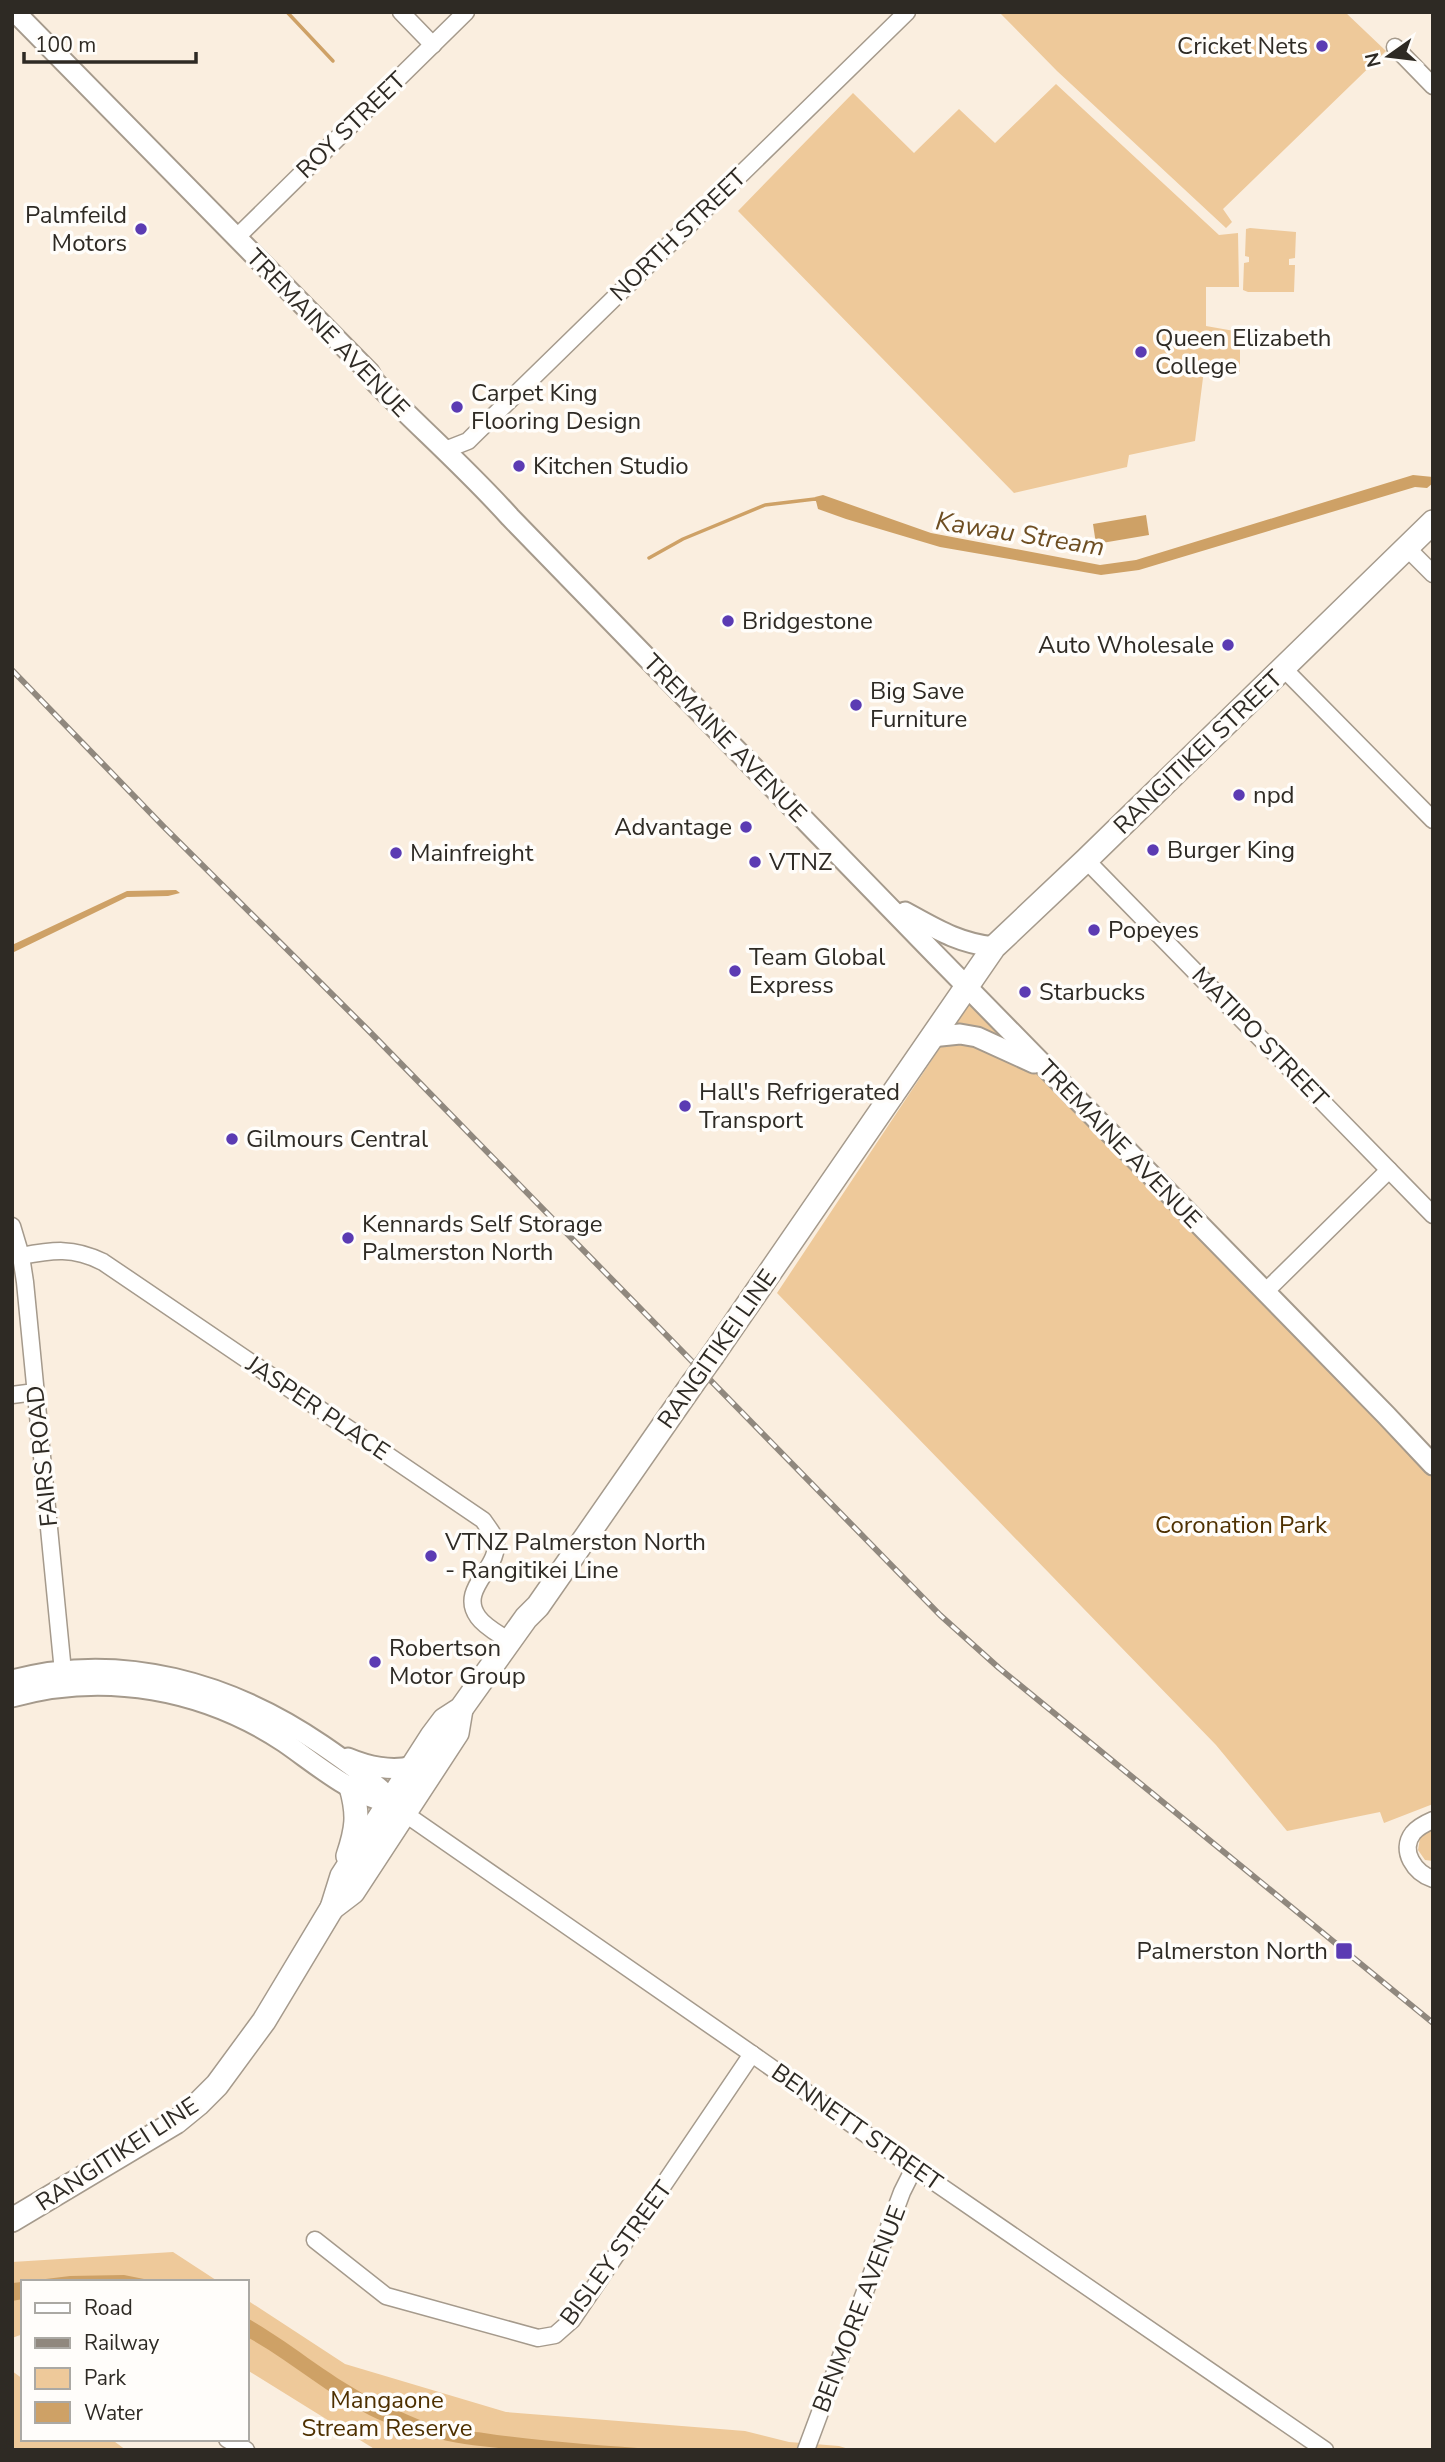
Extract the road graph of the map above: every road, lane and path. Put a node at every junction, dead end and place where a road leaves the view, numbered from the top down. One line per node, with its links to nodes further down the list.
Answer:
1 (15, 12): 8 (main road, TREMAINE AVENUE)
2 (401, 12): 5 (street)
3 (466, 12): 5 (street, ROY STREET)
4 (907, 12): 9 (street, NORTH STREET)
5 (433, 45): 8 (street, ROY STREET)
6 (1395, 47): 7 (street)
7 (1433, 86)
8 (236, 238): 9 (main road, TREMAINE AVENUE)
9 (445, 450): 16 (main road, TREMAINE AVENUE)
10 (1433, 522): 11 (highway, RANGITIKEI STREET)
11 (1407, 548): 12 (street); 13 (highway, RANGITIKEI STREET)
12 (1433, 574)
13 (1283, 668): 14 (street); 15 (highway, RANGITIKEI STREET)
14 (1433, 820)
15 (1086, 860): 17 (highway, RANGITIKEI STREET); 21 (street, MATIPO STREET)
16 (883, 899): 17 (main road); 18 (main road, TREMAINE AVENUE)
17 (994, 947): 18 (highway, RANGITIKEI STREET)
18 (967, 984): 19 (highway, RANGITIKEI LINE); 20 (main road, TREMAINE AVENUE)
19 (931, 1037): 20 (main road); 29 (highway, RANGITIKEI LINE, bridge)
20 (1047, 1070): 25 (main road, TREMAINE AVENUE)
21 (1389, 1170): 22 (street, MATIPO STREET); 25 (street)
22 (1433, 1215)
23 (12, 1226): 24 (street, FAIRS ROAD)
24 (21, 1256): 26 (street, FAIRS ROAD); 29 (street, JASPER PLACE)
25 (1265, 1292): 28 (main road, TREMAINE AVENUE)
26 (35, 1392): 27 (street); 30 (street, FAIRS ROAD)
27 (12, 1395)
28 (1433, 1465)
29 (509, 1641): 33 (highway, RANGITIKEI LINE)
30 (64, 1679): 31 (main road); 32 (main road); 34 (main road)
31 (12, 1680)
32 (12, 1697)
33 (461, 1709): 36 (highway, RANGITIKEI LINE); 38 (highway, RANGITIKEI LINE)
34 (278, 1728): 35 (main road); 37 (main road)
35 (322, 1745): 36 (main road); 38 (main road)
36 (412, 1766): 38 (highway, RANGITIKEI LINE)
37 (351, 1787): 38 (main road); 40 (highway)
38 (397, 1808): 40 (highway, RANGITIKEI LINE); 42 (highway, RANGITIKEI LINE); 43 (street, BENNETT STREET)
39 (1433, 1820): 41 (street)
40 (342, 1876): 42 (highway, RANGITIKEI LINE)
41 (1433, 1879)
42 (332, 1908): 45 (highway, RANGITIKEI LINE)
43 (752, 2054): 44 (street, BENNETT STREET); 46 (street, BISLEY STREET)
44 (914, 2168): 49 (street, BENMORE AVENUE); 50 (street, BENNETT STREET)
45 (12, 2220)
46 (315, 2240)
47 (230, 2441): 48 (street)
48 (246, 2450)
49 (806, 2450)
50 (1325, 2450)

